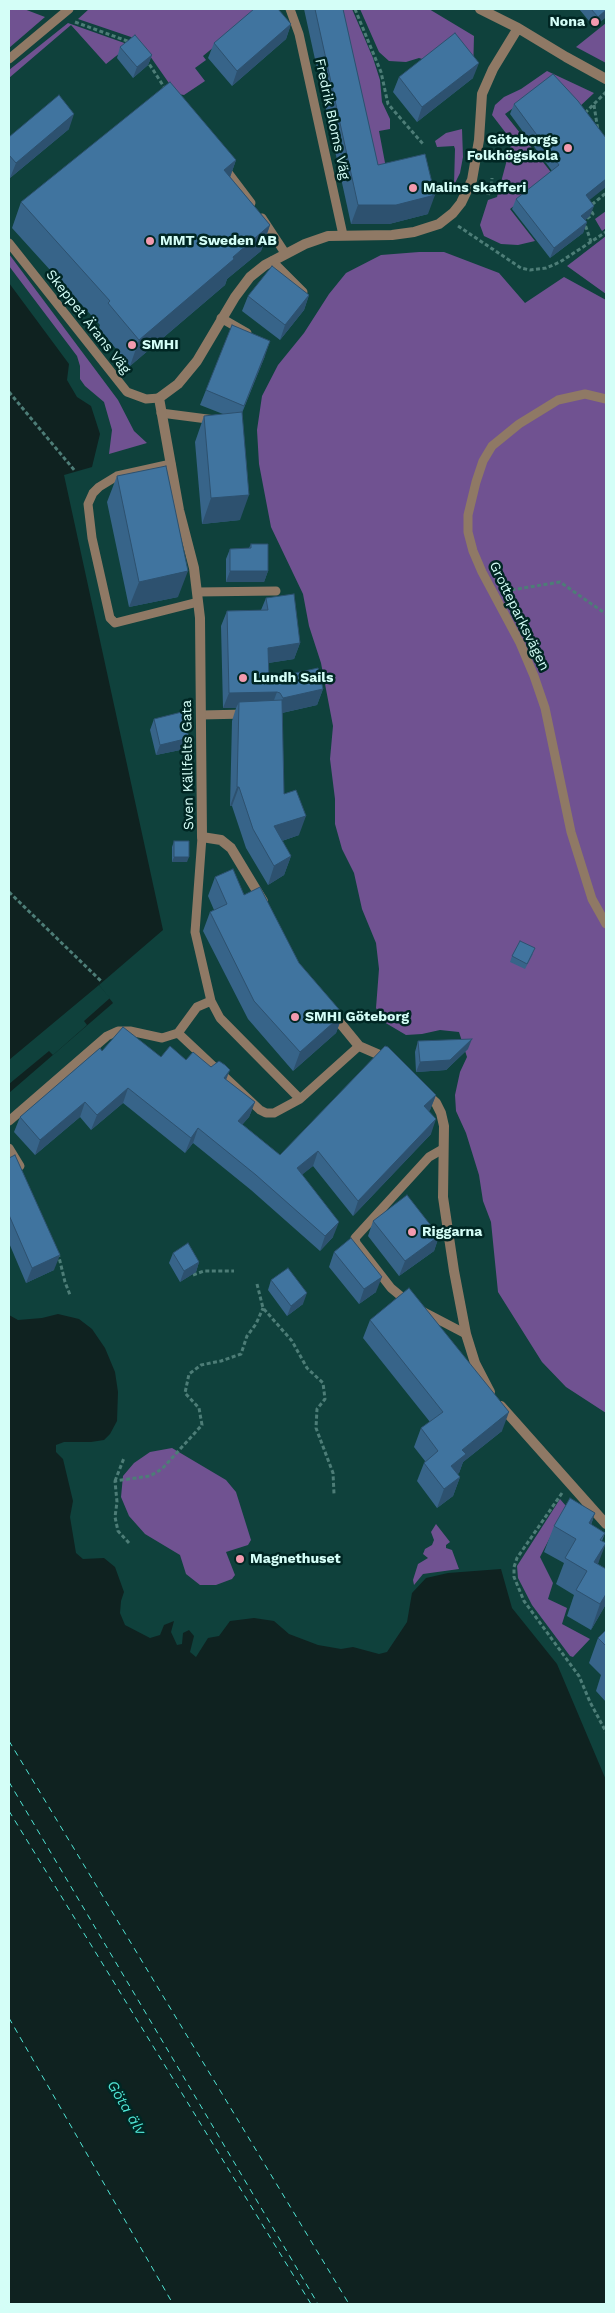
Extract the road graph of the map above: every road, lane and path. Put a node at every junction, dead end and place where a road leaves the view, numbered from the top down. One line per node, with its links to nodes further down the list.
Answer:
1 (69, 9): 5 (lane)
2 (290, 9): 23 (lane, Fredrik Bloms Väg)
3 (355, 9): 16 (path)
4 (484, 10): 6 (street)
5 (60, 16): 7 (path); 9 (lane)
6 (518, 28): 10 (street); 21 (street)
7 (135, 45)
8 (145, 58): 12 (path)
9 (9, 59)
10 (606, 79)
11 (606, 91): 13 (path)
12 (168, 94)
13 (594, 104): 14 (path); 15 (path)
14 (585, 113)
15 (602, 138)
16 (423, 144)
17 (216, 158): 26 (lane)
18 (429, 183): 19 (path)
19 (451, 187)
20 (606, 193): 24 (path)
21 (447, 219): 23 (street); 24 (path)
22 (606, 232): 24 (path)
23 (343, 235): 26 (street)
24 (591, 242)
25 (9, 243): 32 (lane, Skeppet Ärans Väg)
26 (285, 254): 27 (street)
27 (272, 261): 28 (lane); 29 (street)
28 (307, 296)
29 (221, 318): 30 (lane); 32 (street)
30 (253, 337)
31 (9, 392): 37 (path)
32 (159, 398): 34 (street, Sven Källfelts Gata)
33 (606, 399): 39 (lane, Grotteparksvägen)
34 (161, 413): 35 (lane); 36 (street, Sven Källfelts Gata)
35 (228, 423)
36 (171, 464): 40 (street, Sven Källfelts Gata); 40 (lane)
37 (74, 471)
38 (276, 591): 40 (lane)
39 (492, 593): 41 (path); 47 (lane, Grotteparksvägen)
40 (197, 597): 43 (street, Sven Källfelts Gata)
41 (606, 614)
42 (253, 714): 43 (lane)
43 (201, 715): 44 (street, Sven Källfelts Gata)
44 (202, 837): 46 (street, Sven Källfelts Gata); 49 (lane)
45 (9, 892): 48 (path)
46 (266, 906)
47 (606, 924)
48 (102, 982)
49 (211, 1001): 51 (lane); 55 (lane)
50 (323, 1002): 52 (street)
51 (178, 1033): 55 (lane); 56 (lane)
52 (359, 1046): 53 (street); 55 (lane)
53 (394, 1064)
54 (415, 1083): 58 (street)
55 (300, 1099)
56 (9, 1121)
57 (9, 1148): 59 (lane)
58 (443, 1149): 66 (street); 66 (lane)
59 (23, 1174)
60 (57, 1250): 64 (path)
61 (234, 1271): 62 (path)
62 (193, 1275)
63 (257, 1284): 65 (path)
64 (70, 1295)
65 (263, 1308): 68 (path); 70 (path)
66 (466, 1334): 69 (street)
67 (124, 1458): 68 (path)
68 (115, 1481): 72 (path)
69 (570, 1482): 71 (street); 73 (path)
70 (334, 1494)
71 (606, 1524)
72 (129, 1543)
73 (606, 1732)

